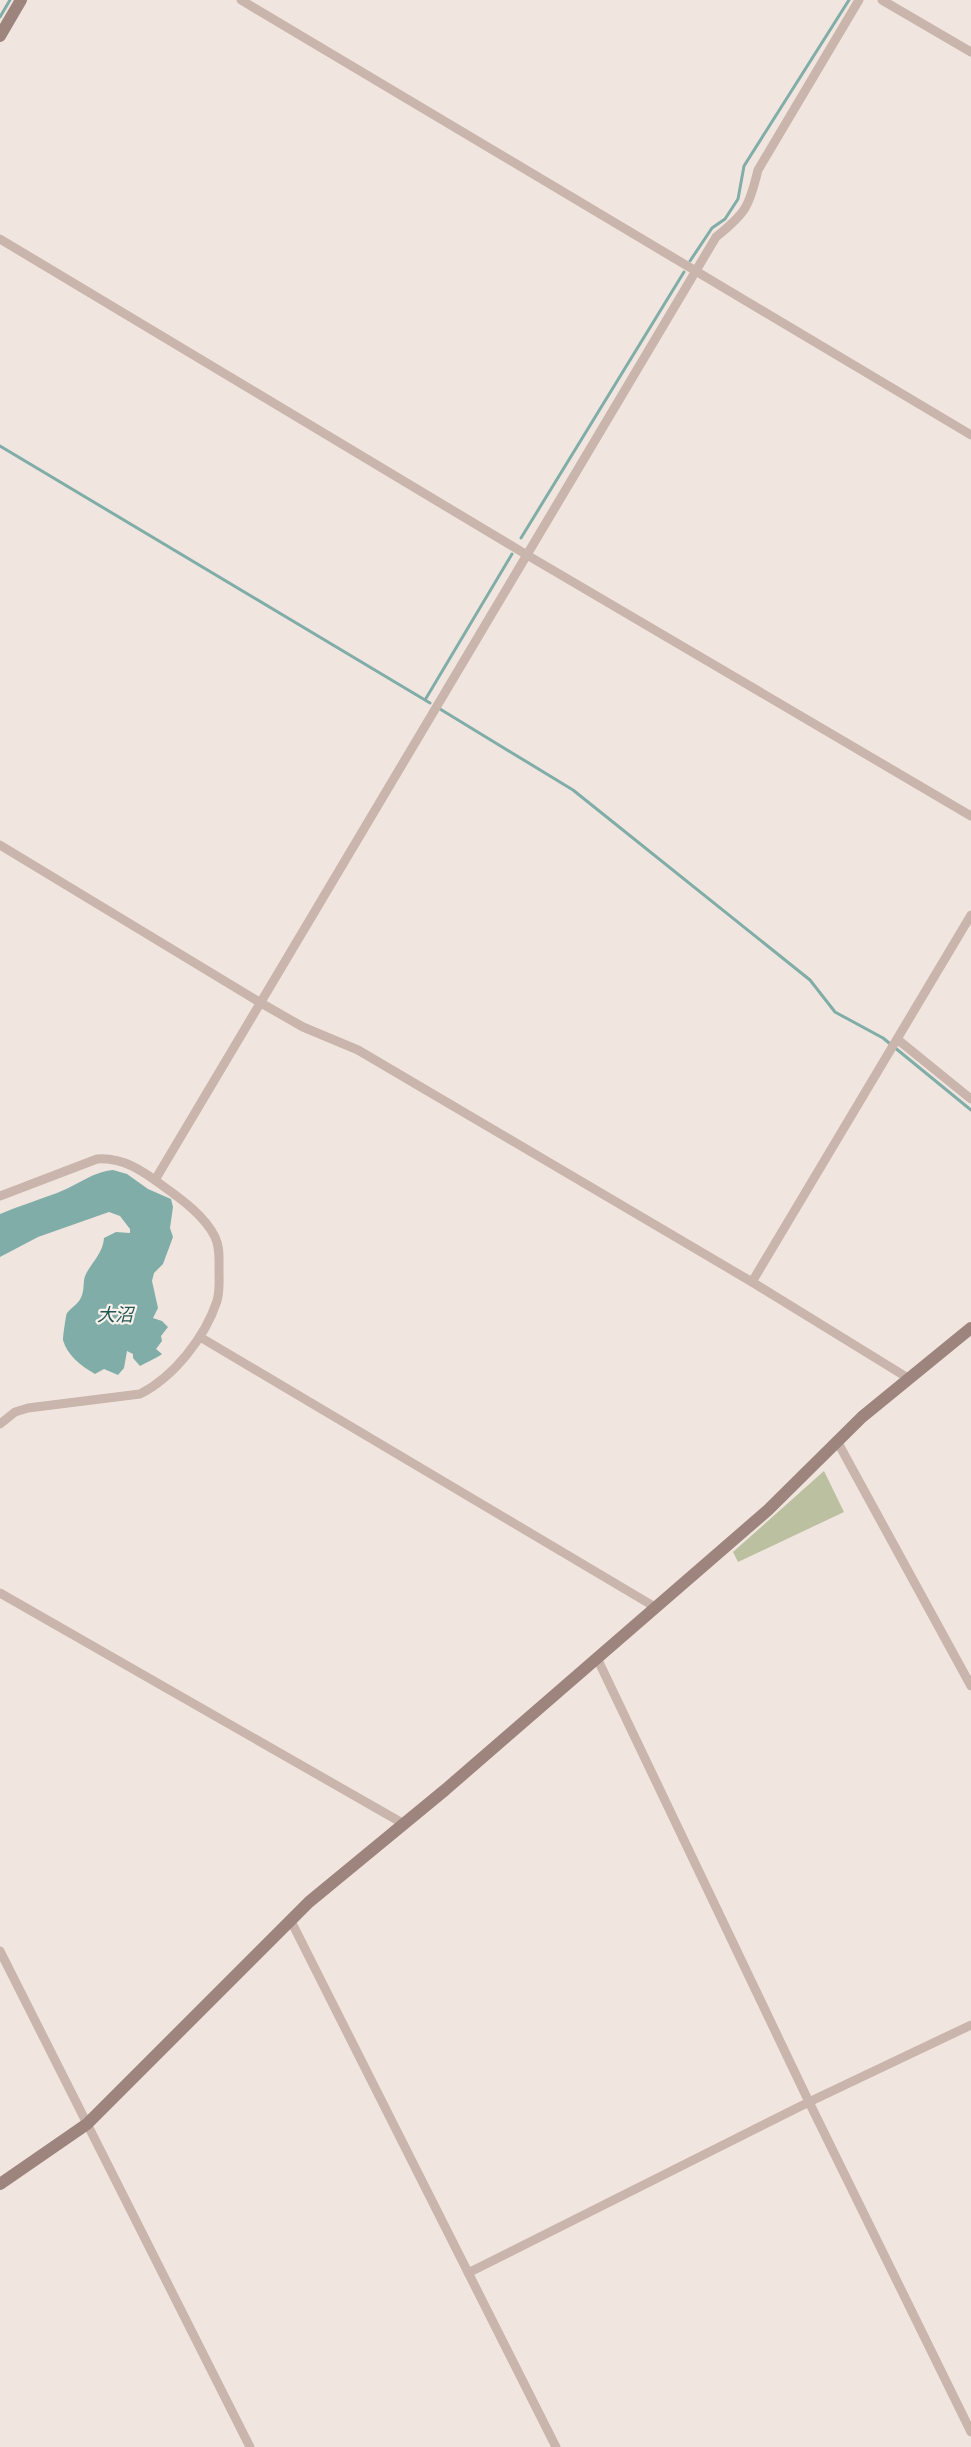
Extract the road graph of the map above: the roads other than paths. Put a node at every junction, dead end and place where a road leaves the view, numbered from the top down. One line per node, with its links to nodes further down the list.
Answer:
1 (21, 0): 5 (street)
2 (241, 0): 8 (street)
3 (859, 0): 8 (street)
4 (882, 0): 6 (street)
5 (0, 36)
6 (971, 52)
7 (0, 239): 10 (street)
8 (696, 270): 9 (street); 10 (street)
9 (971, 435)
10 (527, 555): 11 (street); 14 (street)
11 (971, 816)
12 (0, 845): 14 (street)
13 (971, 915): 15 (street)
14 (261, 1003): 17 (street); 19 (street)
15 (894, 1045): 16 (street); 19 (street)
16 (971, 1099)
17 (155, 1180): 18 (street); 21 (street)
18 (0, 1196)
19 (752, 1282): 22 (street)
20 (971, 1328): 22 (street)
21 (200, 1337): 23 (street); 26 (street)
22 (908, 1377): 24 (street)
23 (0, 1424)
24 (837, 1441): 26 (street); 28 (street)
25 (0, 1593): 29 (street)
26 (655, 1607): 27 (street)
27 (597, 1658): 29 (street); 33 (street)
28 (971, 1686)
29 (404, 1824): 30 (street)
30 (291, 1921): 34 (street); 36 (street)
31 (0, 1951): 34 (street)
32 (971, 2025): 33 (street)
33 (809, 2102): 36 (street); 37 (street)
34 (87, 2124): 35 (street); 38 (street)
35 (0, 2184)
36 (468, 2273): 39 (street)
37 (971, 2432)
38 (250, 2447)
39 (556, 2447)

